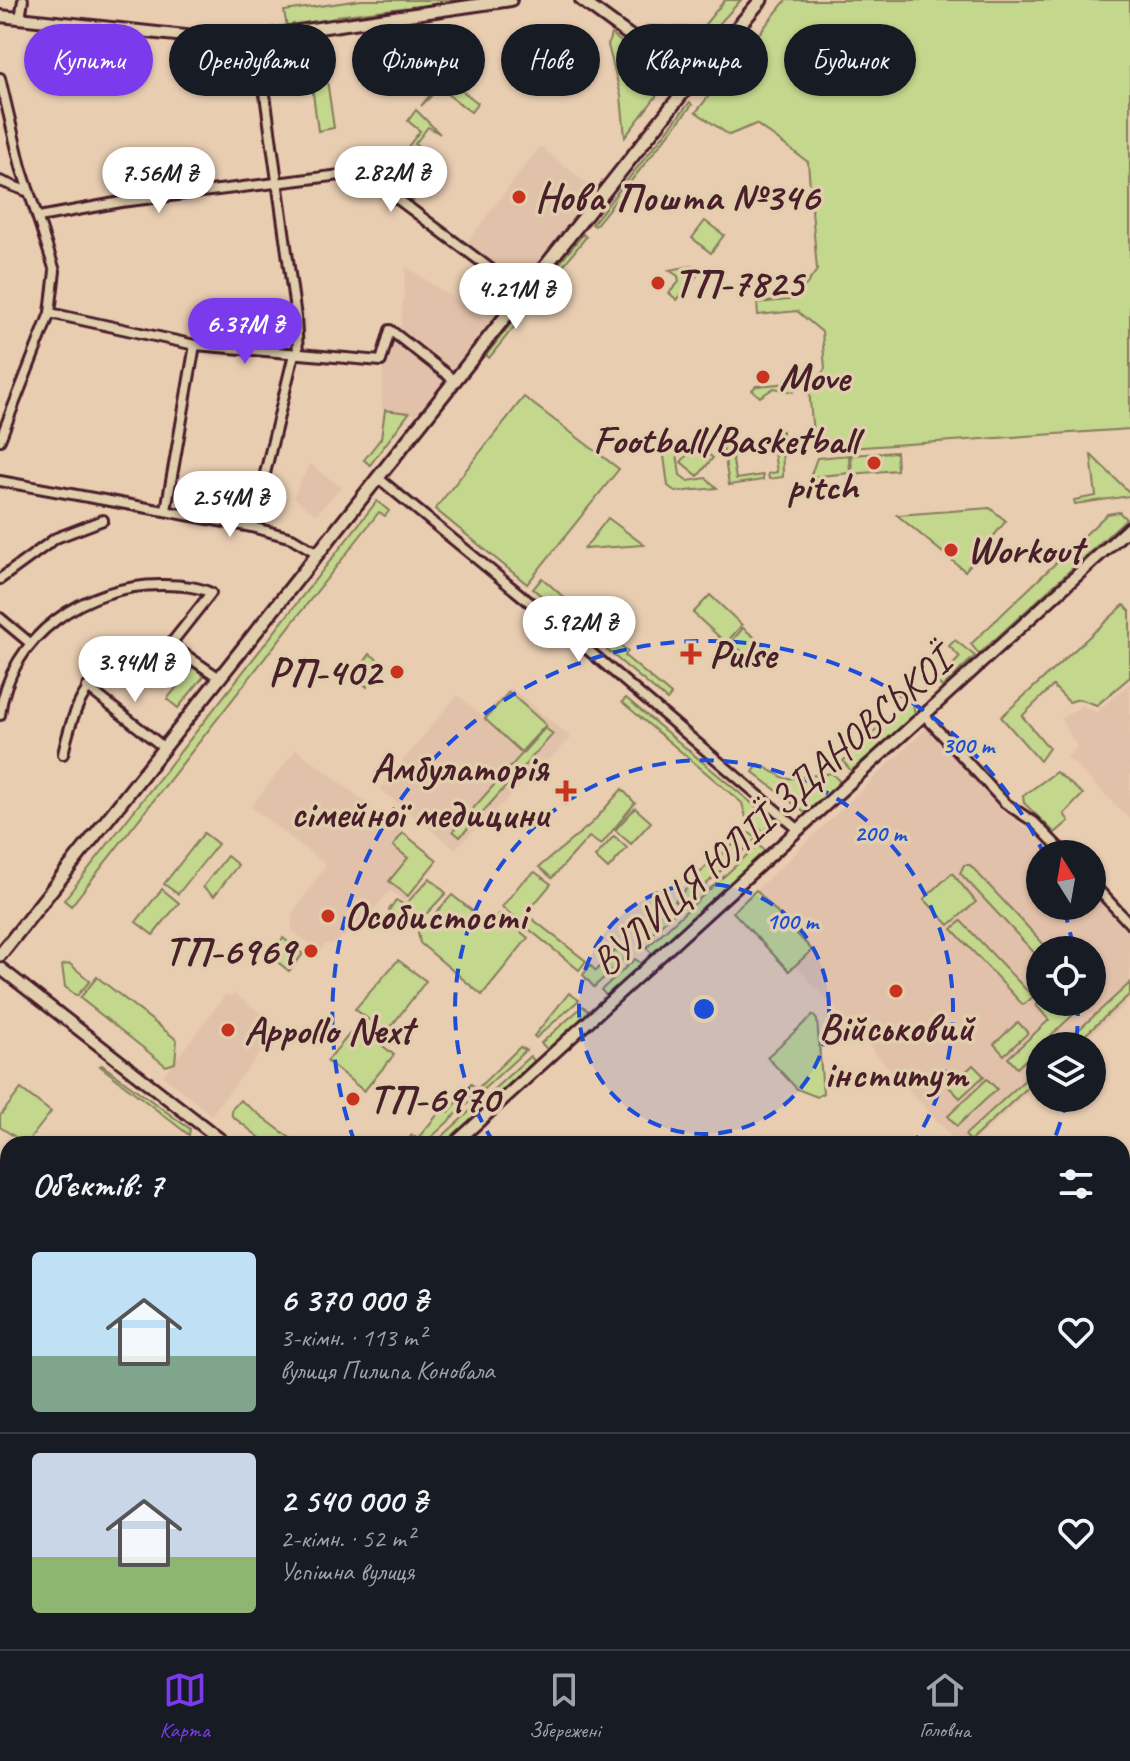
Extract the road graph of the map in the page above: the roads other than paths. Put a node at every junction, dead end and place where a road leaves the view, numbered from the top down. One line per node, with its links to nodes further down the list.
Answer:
1 (23, 0): 6 (street)
2 (511, 0): 9 (street)
3 (581, 0): 8 (street)
4 (761, 0): 7 (main road)
5 (0, 16): 6 (street)
6 (20, 19): 10 (street)
7 (741, 24)
8 (616, 26)
9 (336, 28)
10 (169, 35)
11 (0, 78): 16 (street)
12 (265, 96): 15 (street)
13 (680, 96): 18 (main road)
14 (0, 181): 16 (street)
15 (275, 184): 17 (street); 18 (street); 21 (street)
16 (29, 192): 17 (street)
17 (39, 217): 19 (street)
18 (524, 294): 22 (main road)
19 (50, 313): 20 (street); 23 (street)
20 (195, 345): 21 (street); 26 (street)
21 (296, 354): 22 (street); 28 (street)
22 (450, 376): 24 (main road)
23 (0, 440)
24 (377, 477): 30 (main road); 41 (street)
25 (0, 481): 26 (street)
26 (166, 510): 28 (street)
27 (103, 520): 31 (street)
28 (252, 527): 30 (street)
29 (1130, 527): 38 (street, ВУЛИЦЯ ЮЛІЇ ЗДАНОВСЬКОЇ)
30 (317, 553): 35 (main road)
31 (0, 579)
32 (0, 618): 33 (street)
33 (30, 643): 34 (street); 37 (street)
34 (177, 649): 35 (street); 36 (street)
35 (218, 677): 39 (main road)
36 (87, 687): 39 (street); 40 (street)
37 (0, 715)
38 (925, 716): 41 (street, ВУЛИЦЯ ЮЛІЇ ЗДАНОВСЬКОЇ); 42 (street)
39 (162, 746): 45 (main road)
40 (63, 754)
41 (799, 830): 48 (street, ВУЛИЦЯ ЮЛІЇ ЗДАНОВСЬКОЇ)
42 (1051, 840)
43 (1106, 898): 44 (street)
44 (1130, 924)
45 (2, 947)
46 (0, 968): 47 (street)
47 (216, 1136)
48 (463, 1136)

